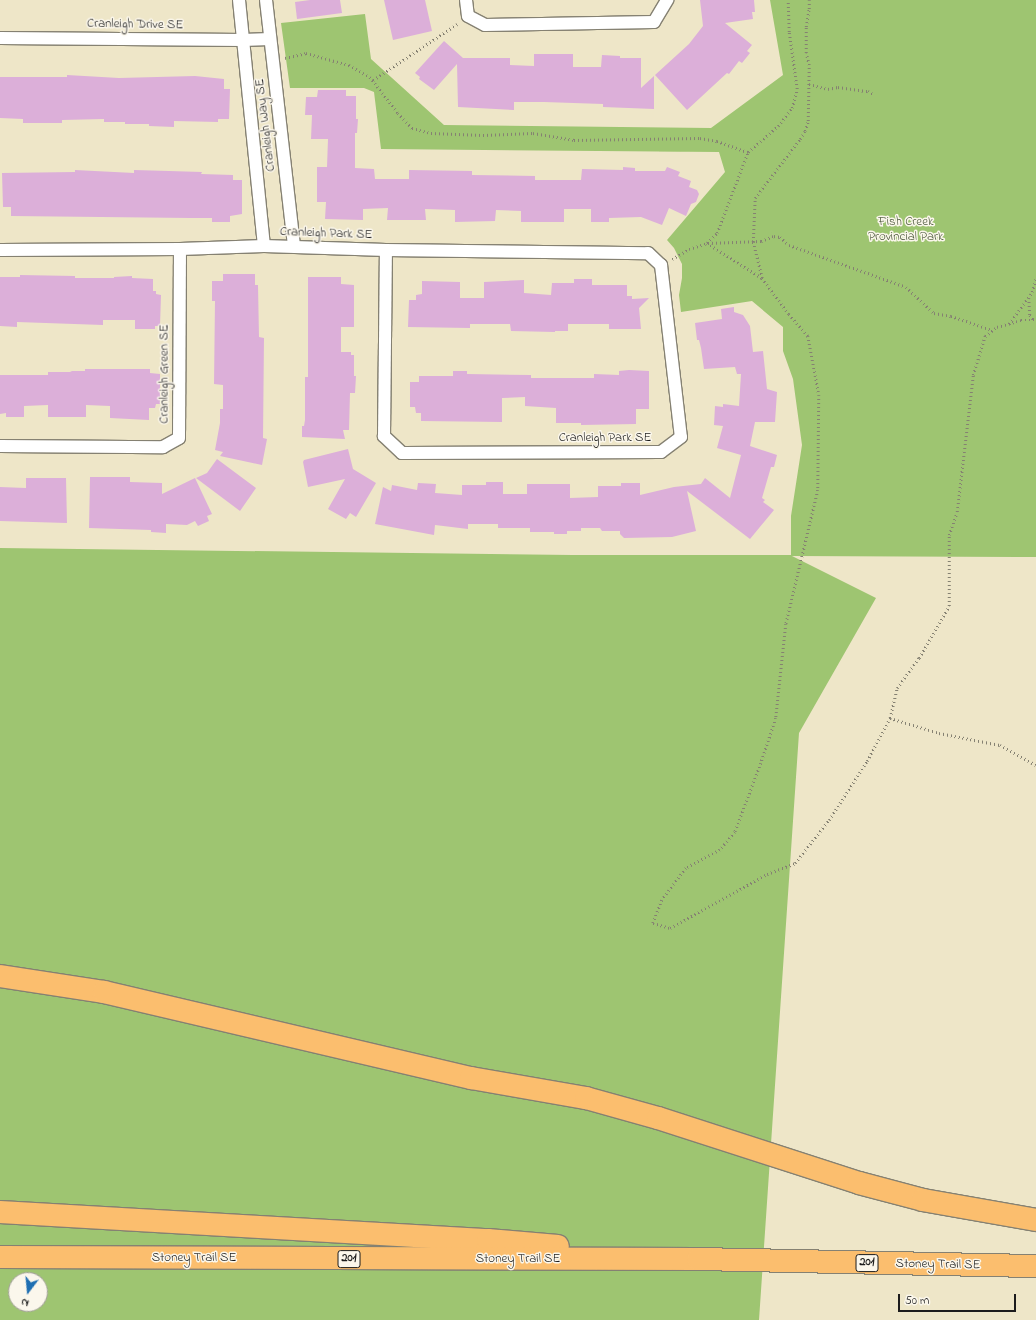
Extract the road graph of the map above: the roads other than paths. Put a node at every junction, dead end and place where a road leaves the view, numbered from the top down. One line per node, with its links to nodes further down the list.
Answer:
1 (239, 0): 7 (street, Cranleigh Way SE)
2 (266, 0): 6 (street, Cranleigh Way SE)
3 (466, 0): 4 (street)
4 (667, 0)
5 (0, 38): 7 (street, Cranleigh Drive SE)
6 (270, 39): 7 (street, Cranleigh Drive SE); 9 (street, Cranleigh Way SE)
7 (243, 40): 8 (street, Cranleigh Way SE)
8 (264, 246): 9 (street, Cranleigh Park SE); 10 (street)
9 (294, 246): 12 (street, Cranleigh Park SE)
10 (180, 249): 11 (street); 13 (street, Cranleigh Green SE)
11 (0, 250)
12 (386, 250): 12 (street, Cranleigh Park SE)
13 (0, 446)
14 (0, 976): 16 (highway)
15 (0, 1212): 18 (highway)
16 (1036, 1220)
17 (0, 1257): 18 (highway, Stoney Trail SE / 201)
18 (698, 1259): 19 (highway, Stoney Trail SE / 201)
19 (1036, 1266)

